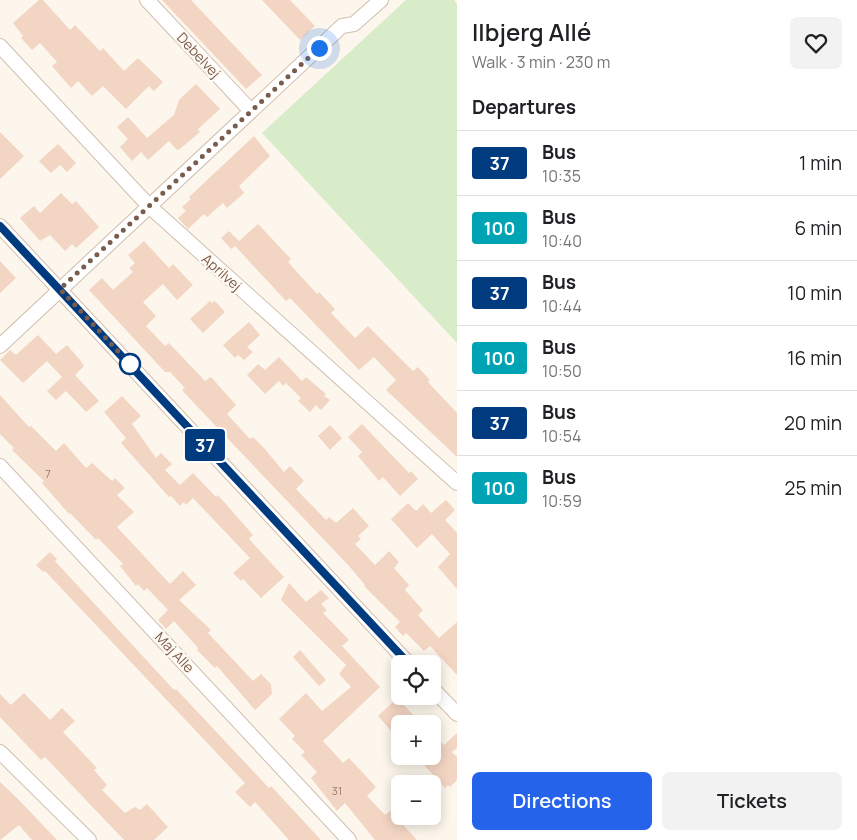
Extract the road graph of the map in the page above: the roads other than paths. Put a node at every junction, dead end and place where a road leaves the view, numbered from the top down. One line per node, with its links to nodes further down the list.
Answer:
1 (147, 0): 4 (street, Debelvej)
2 (381, 0): 4 (street)
3 (0, 46): 5 (street, Aprilvej)
4 (251, 110): 5 (street)
5 (149, 206): 7 (street); 10 (street, Aprilvej)
6 (0, 226): 7 (street)
7 (60, 289): 8 (street); 11 (street)
8 (0, 346)
9 (0, 466): 16 (street, Maj Alle)
10 (457, 483)
11 (401, 655)
12 (441, 697): 13 (street)
13 (457, 714)
14 (0, 752): 15 (street)
15 (89, 840)
16 (349, 840)

